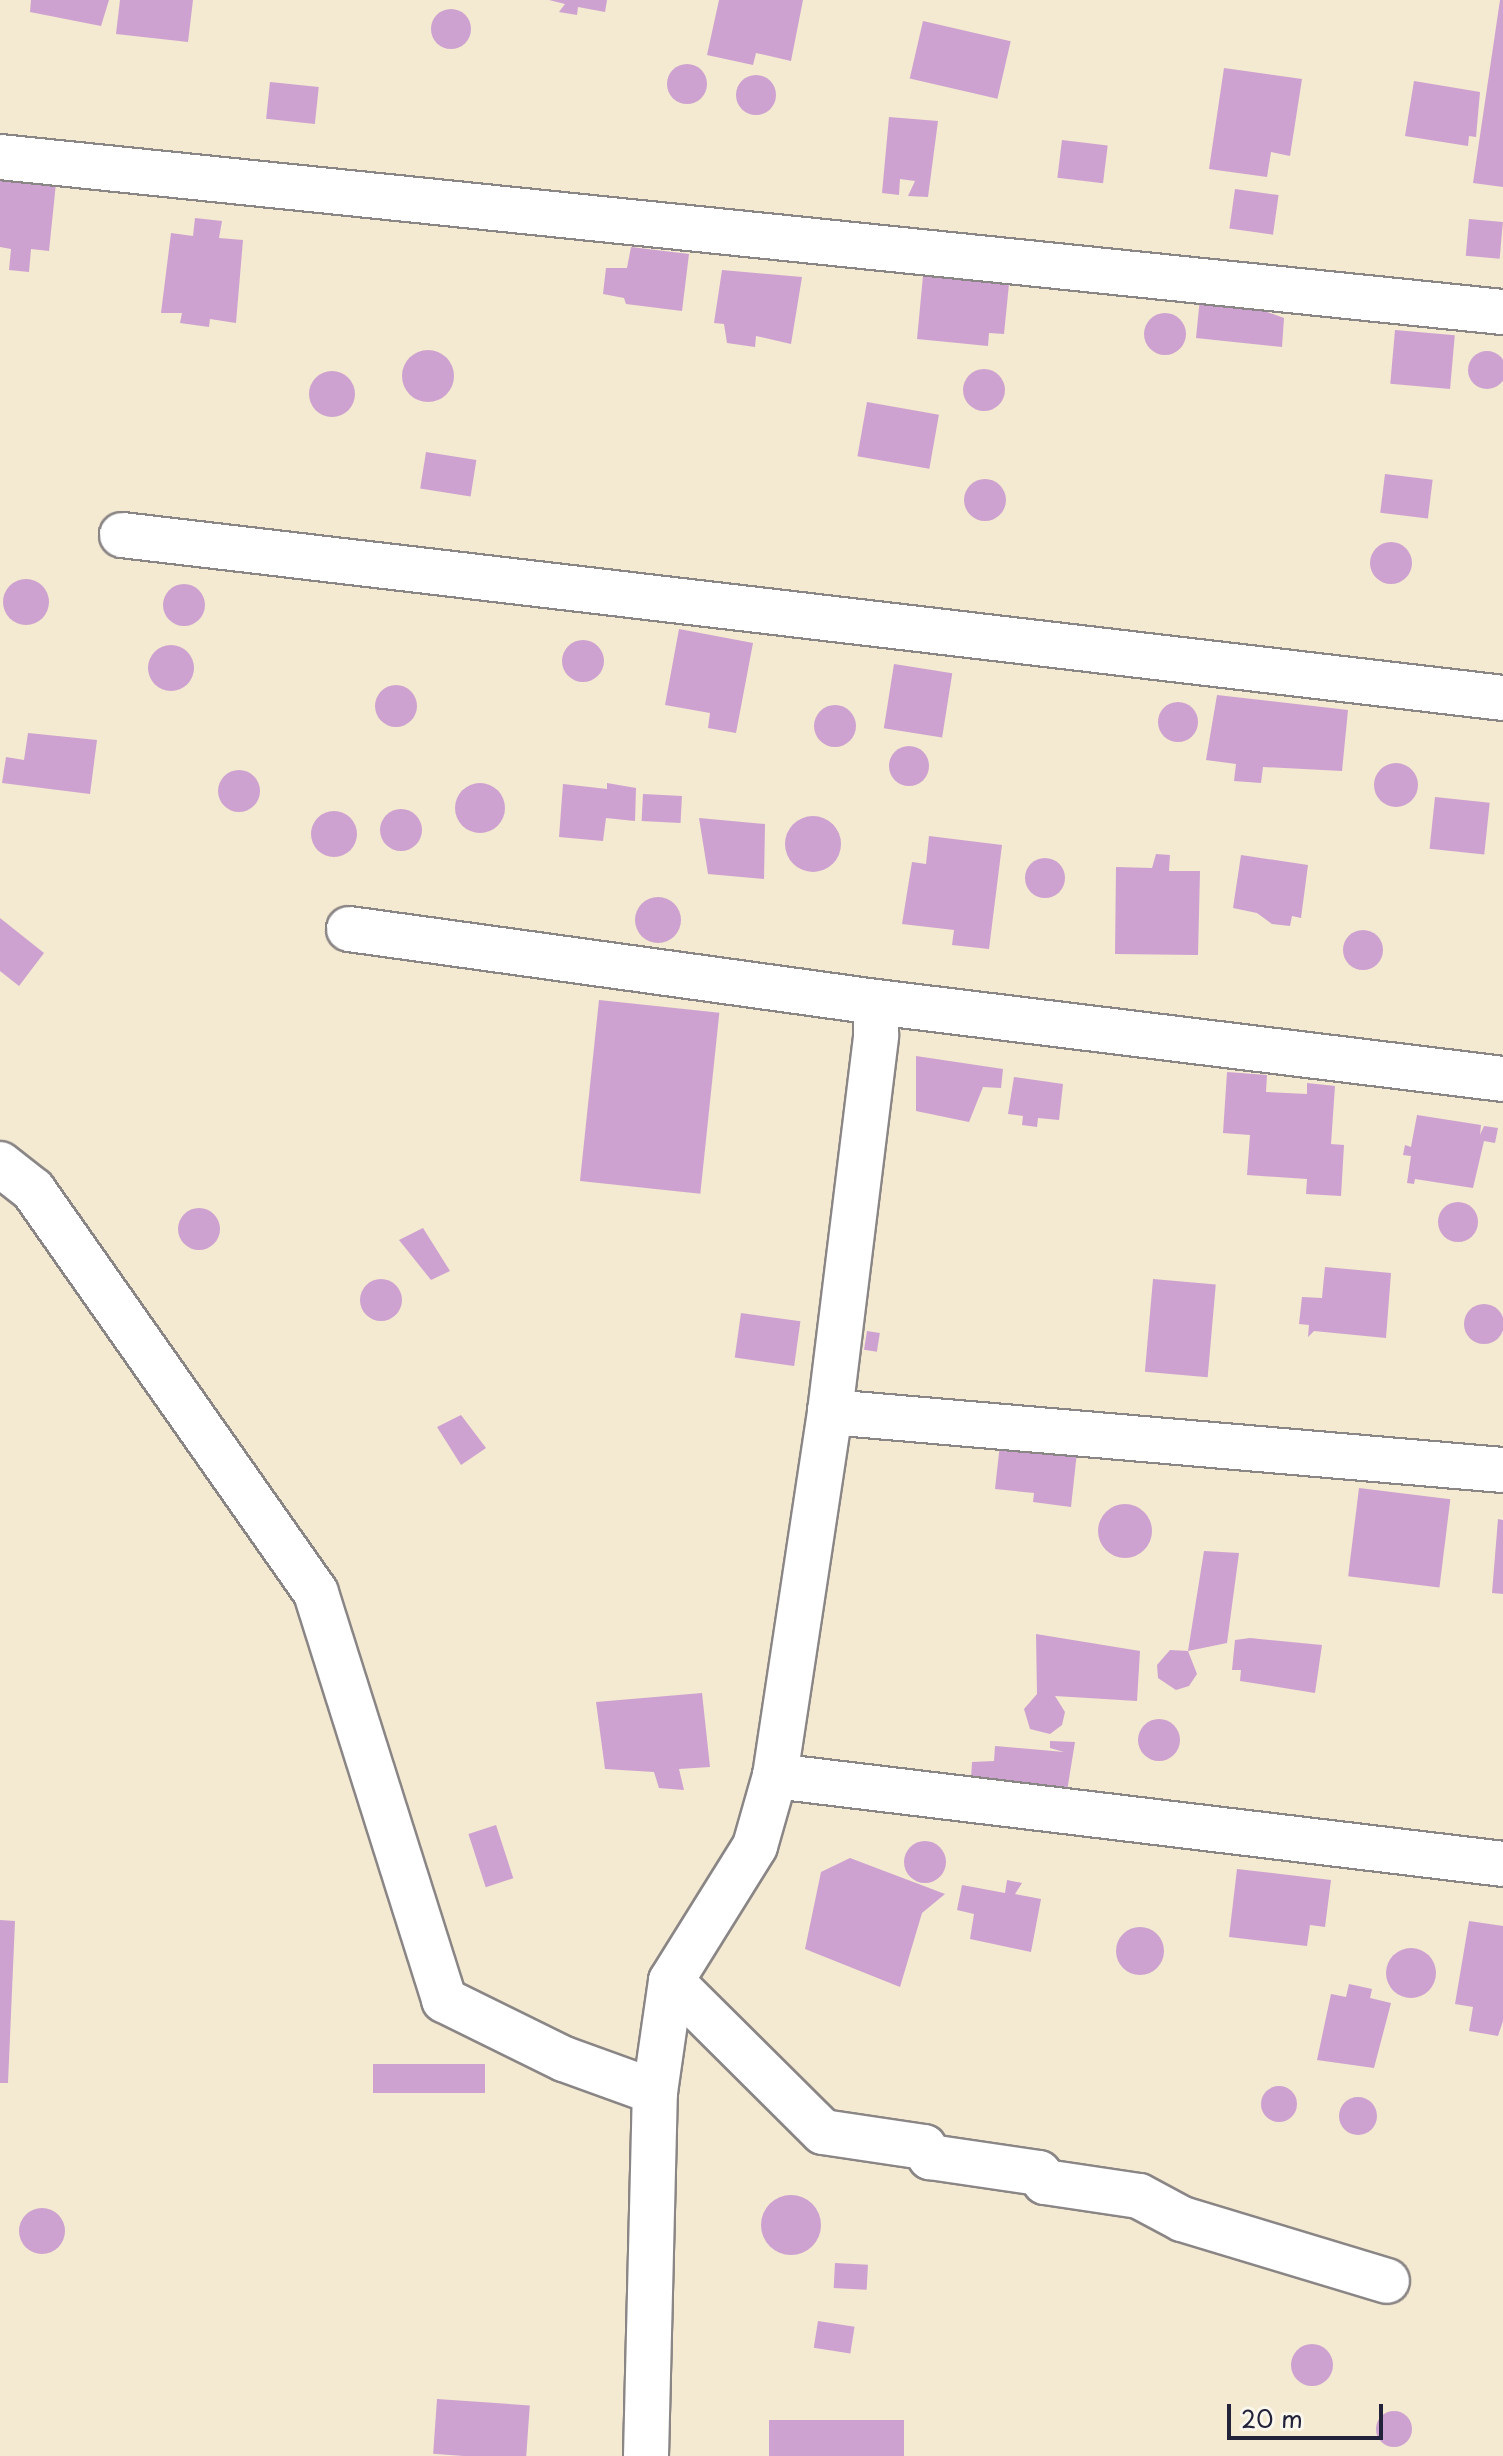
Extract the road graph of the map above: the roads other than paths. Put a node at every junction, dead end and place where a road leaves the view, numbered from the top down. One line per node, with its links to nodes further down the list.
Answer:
1 (0, 157): 2 (street)
2 (1503, 312)
3 (122, 535): 4 (street)
4 (1503, 698)
5 (349, 929): 6 (street)
6 (876, 1002): 7 (street); 9 (street)
7 (1503, 1079)
8 (0, 1164): 14 (street)
9 (830, 1412): 10 (street); 11 (street)
10 (1503, 1470)
11 (775, 1776): 12 (street); 13 (street)
12 (1503, 1864)
13 (671, 1981): 14 (street); 15 (street)
14 (655, 2092): 16 (street)
15 (1387, 2281)
16 (646, 2456)

